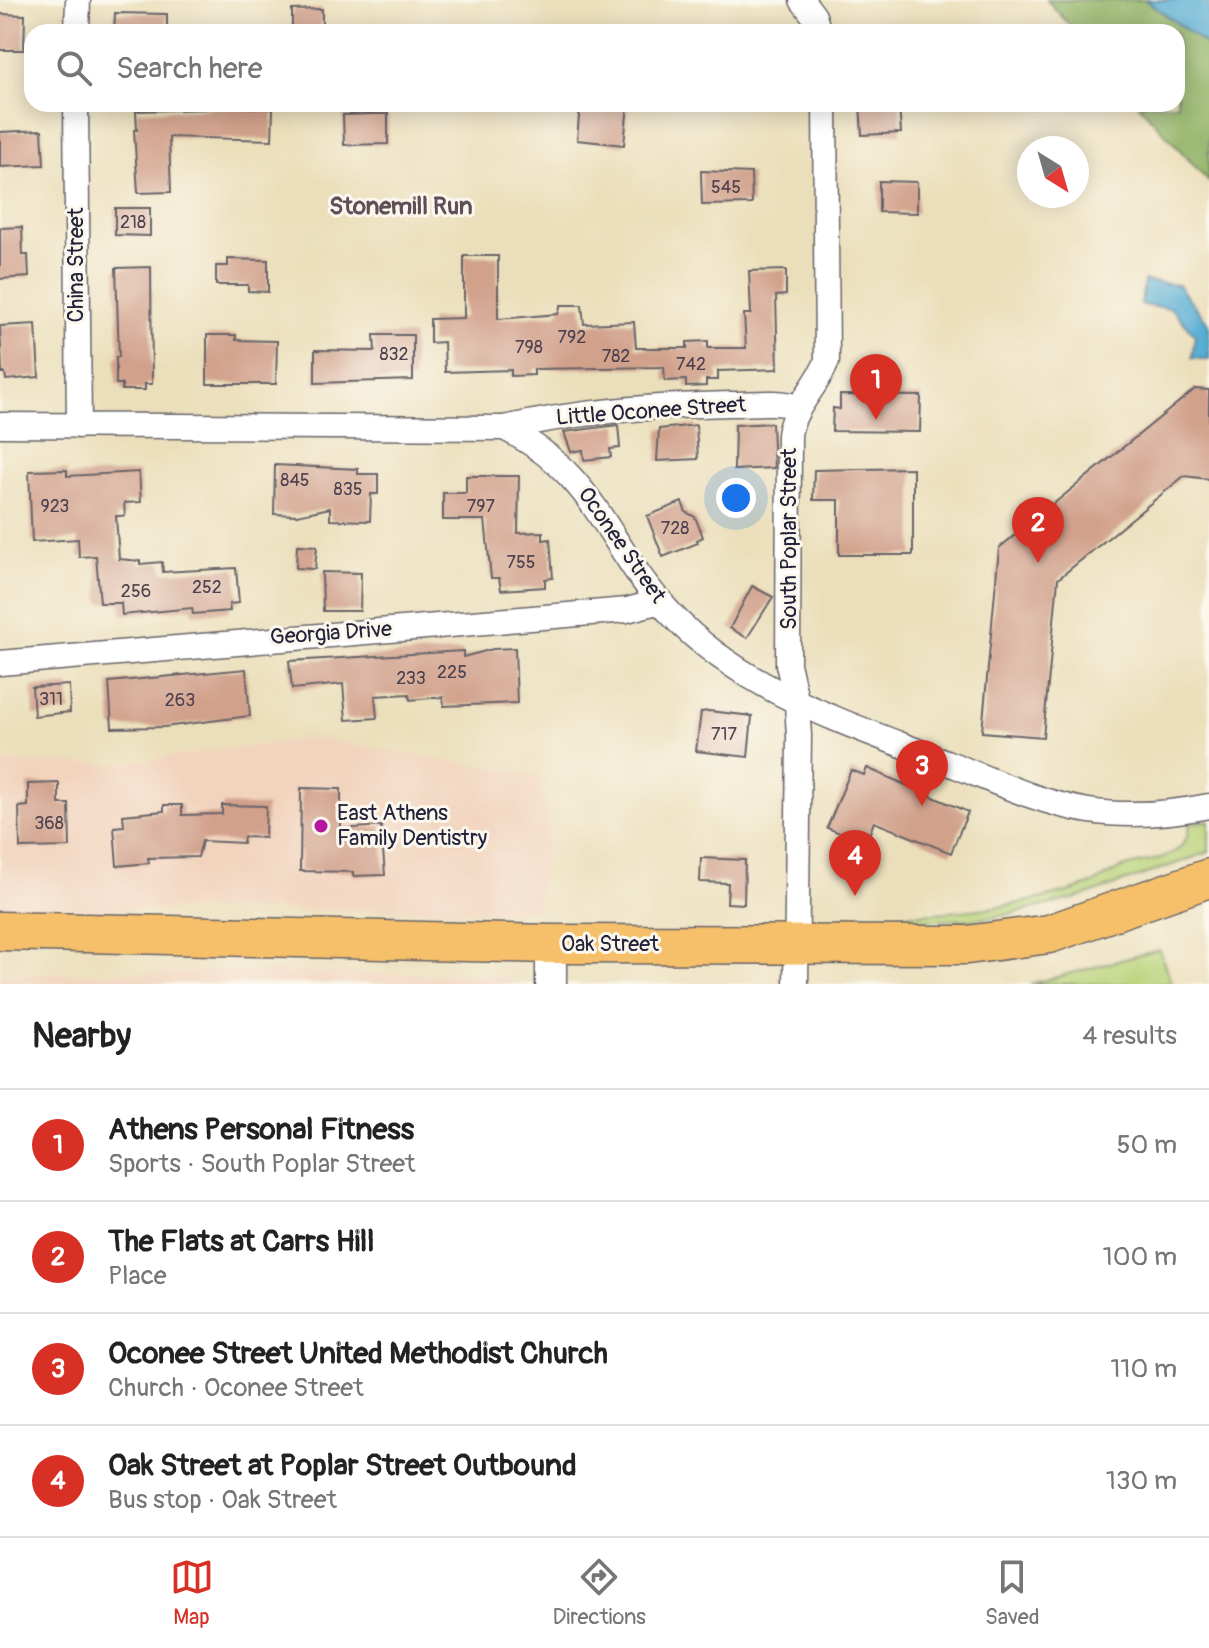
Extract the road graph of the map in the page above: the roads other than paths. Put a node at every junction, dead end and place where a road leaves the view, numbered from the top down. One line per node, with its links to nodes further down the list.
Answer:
1 (78, 0): 3 (street)
2 (804, 1): 4 (street)
3 (77, 24)
4 (815, 24)
5 (76, 112): 9 (street, China Street)
6 (825, 112): 7 (street, South Poplar Street)
7 (799, 407): 10 (street, Little Oconee Street); 13 (street, South Poplar Street)
8 (0, 425): 9 (street, Oconee Street)
9 (79, 426): 10 (street, Oconee Street)
10 (504, 428): 11 (street, Oconee Street)
11 (661, 601): 12 (street, Georgia Drive); 13 (street, Oconee Street)
12 (0, 663)
13 (797, 704): 14 (street, Oconee Street); 18 (street, South Poplar Street)
14 (1209, 806)
15 (1209, 878): 18 (main road, Oak Street)
16 (0, 931): 17 (main road, Oak Street)
17 (551, 944): 18 (main road, Oak Street); 19 (street)
18 (796, 945): 20 (street, South Poplar Street)
19 (551, 984)
20 (796, 984)

